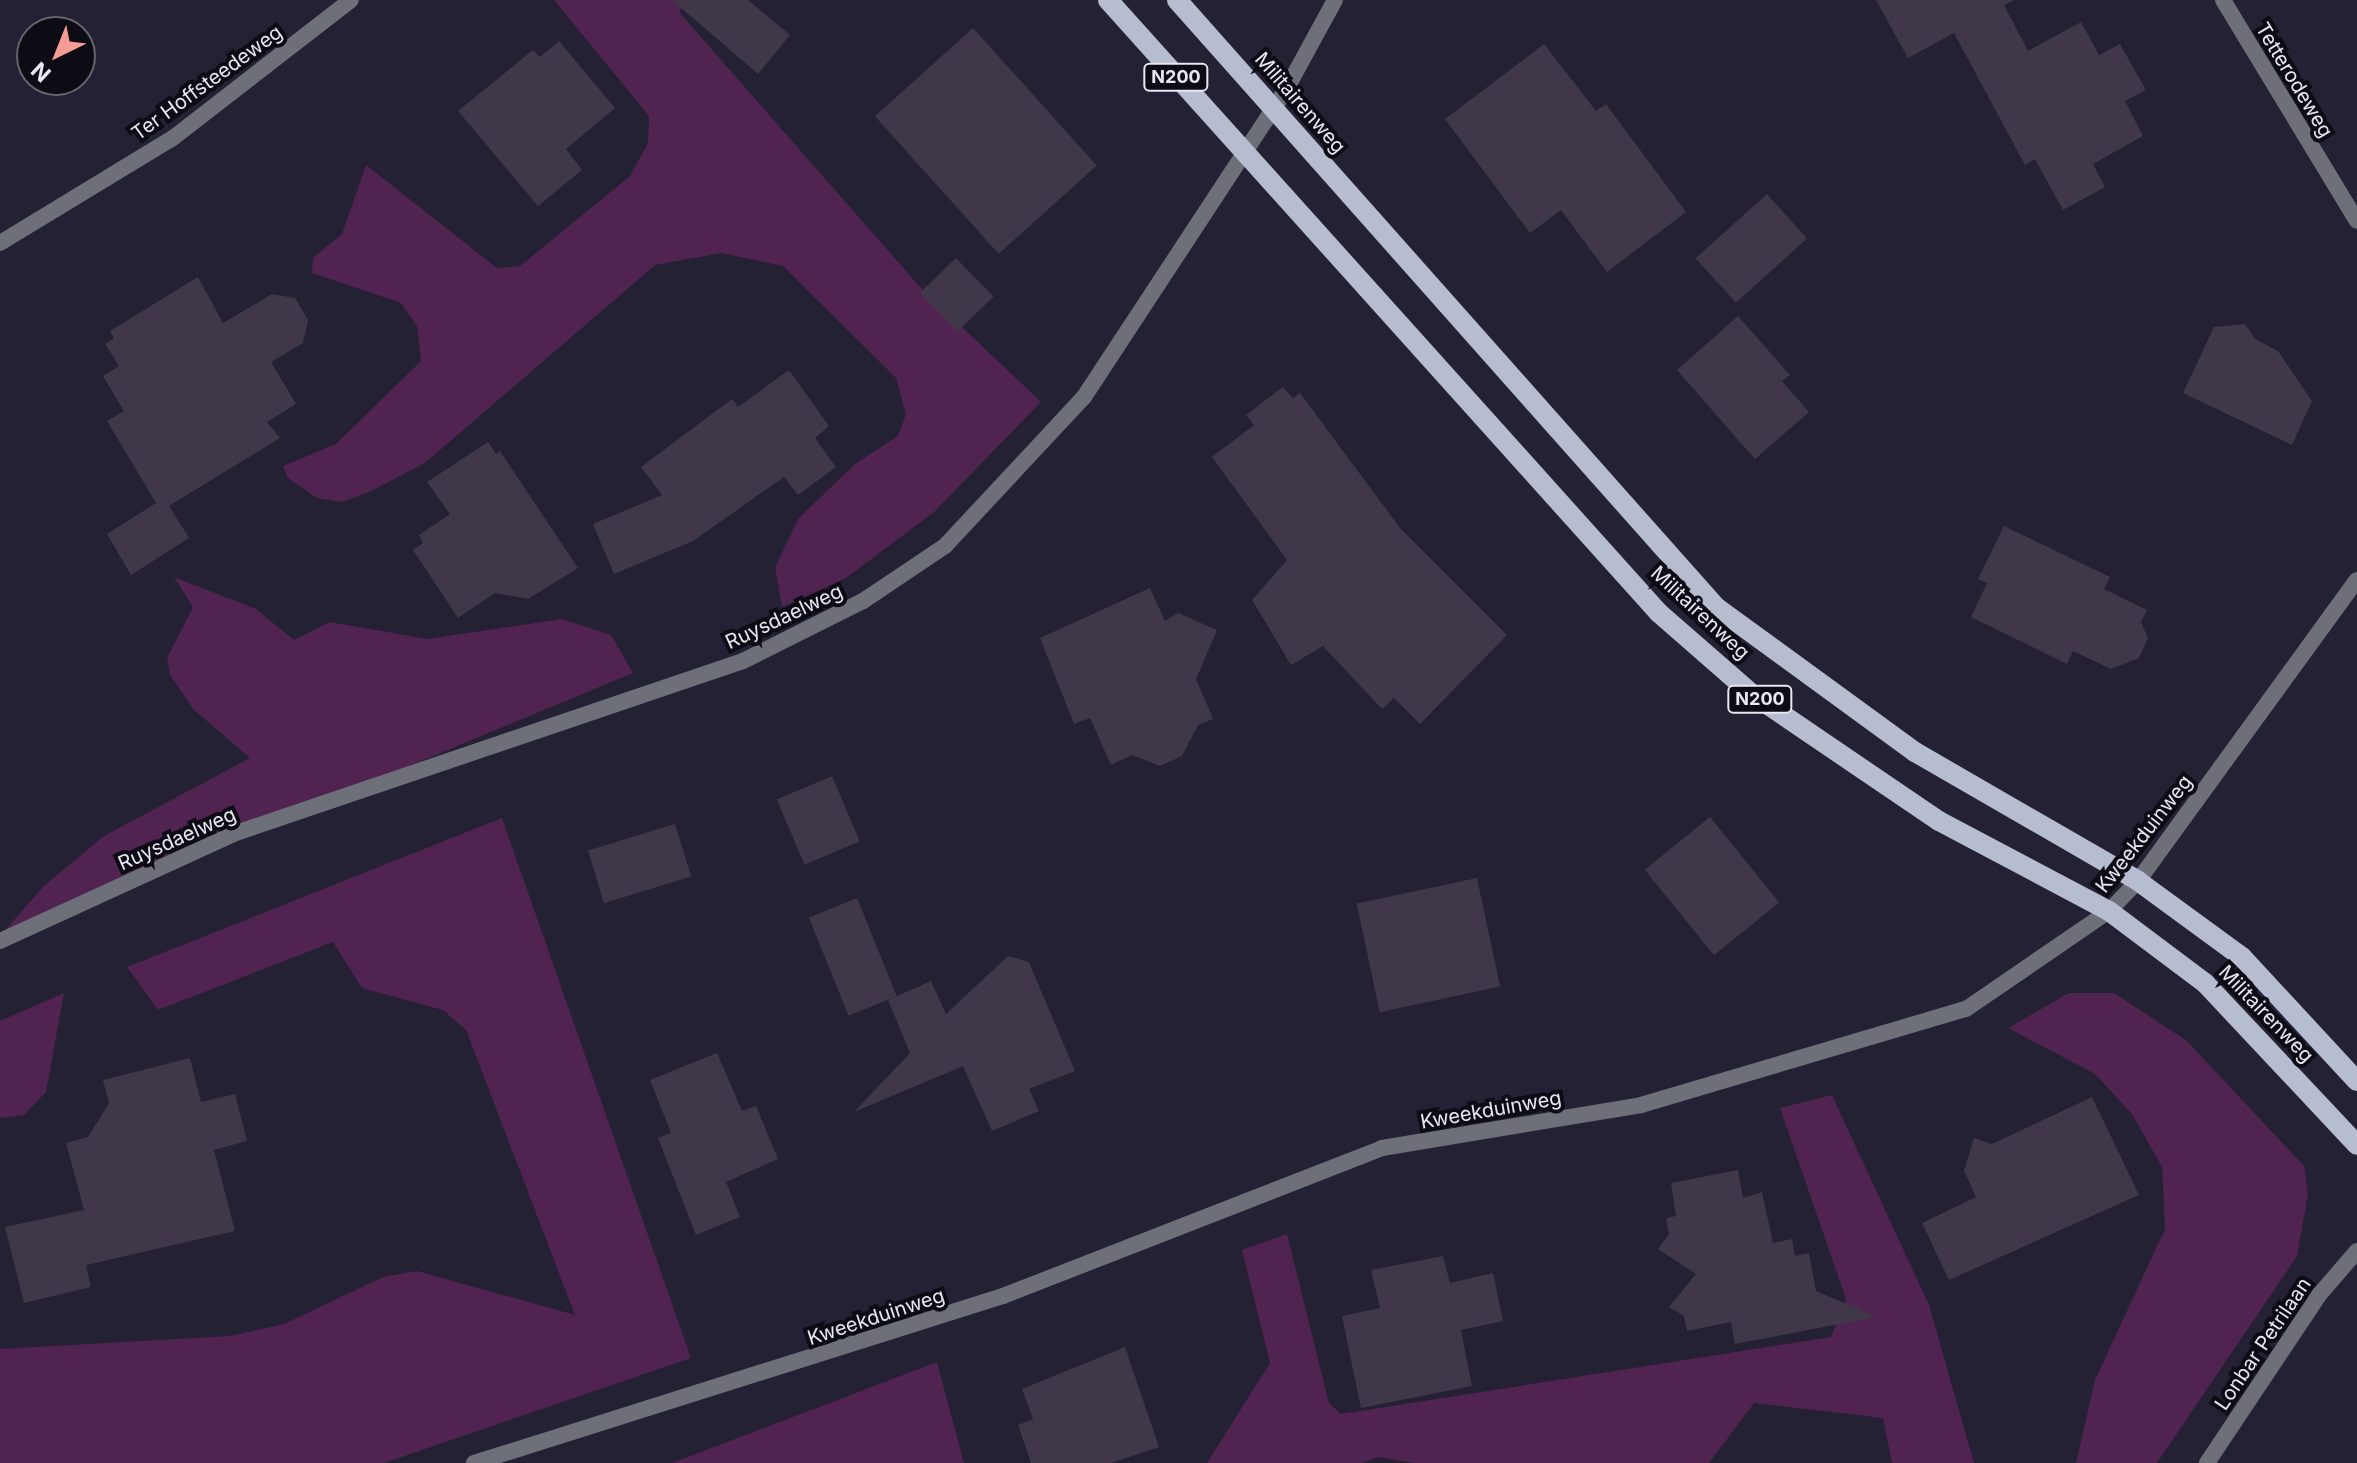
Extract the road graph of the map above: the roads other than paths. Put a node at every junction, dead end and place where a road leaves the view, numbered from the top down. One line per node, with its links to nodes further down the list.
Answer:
1 (351, 0): 9 (street, Ter Hoffsteedeweg)
2 (1108, 0): 7 (main road, Militairenweg / N200)
3 (1177, 0): 6 (main road, Militairenweg / N200)
4 (1335, 0): 6 (street, Ruysdaelweg)
5 (2223, 0): 8 (street, Tetterodeweg)
6 (1273, 109): 7 (street, Ruysdaelweg); 11 (main road, Militairenweg / N200)
7 (1244, 154): 12 (main road, Militairenweg / N200); 13 (street, Ruysdaelweg)
8 (2357, 221)
9 (0, 243)
10 (2357, 580): 11 (street, Kweekduinweg)
11 (2138, 881): 12 (street, Kweekduinweg); 14 (main road, Militairenweg / N200)
12 (2109, 911): 15 (main road, Militairenweg / N200); 17 (street, Kweekduinweg)
13 (0, 941)
14 (2357, 1081)
15 (2357, 1145)
16 (2357, 1251): 18 (street, Lonbar Petrilaan)
17 (474, 1463)
18 (2207, 1463)

